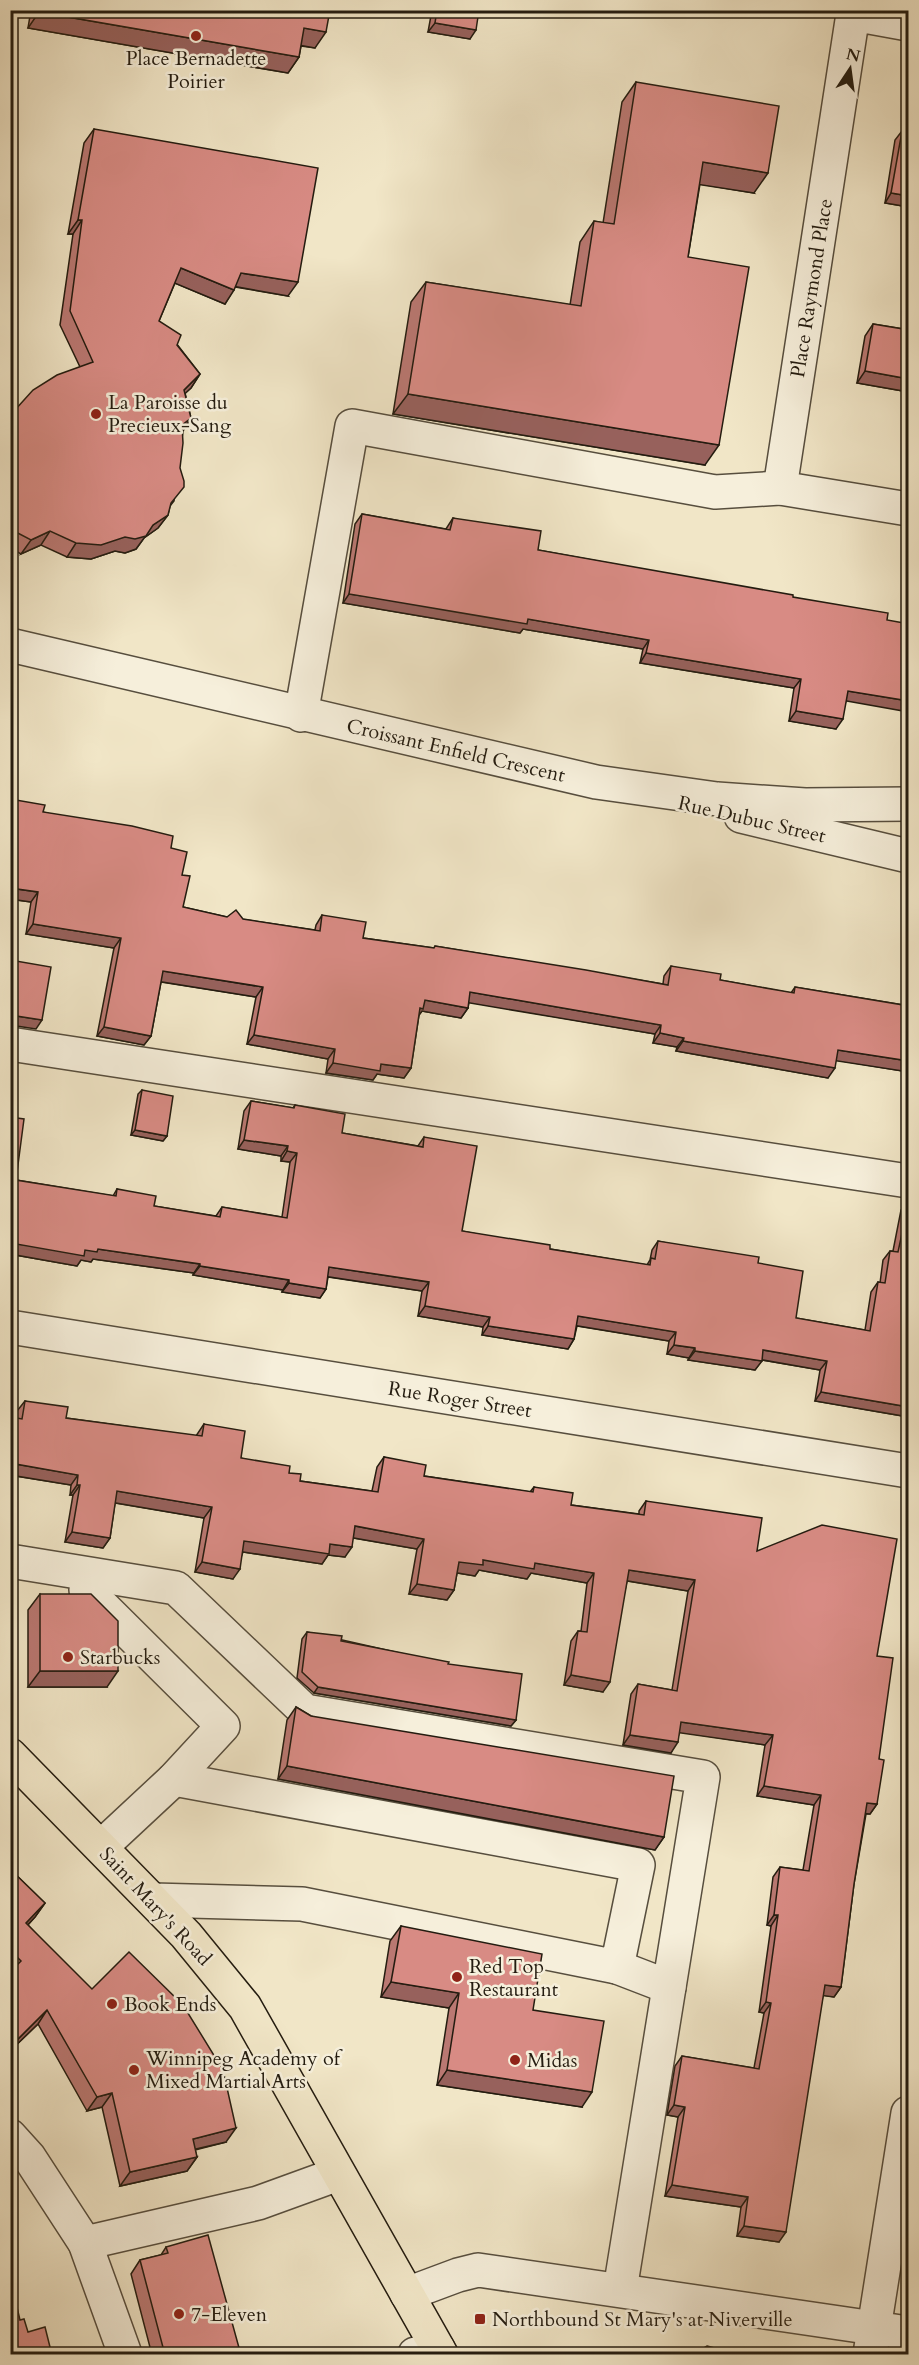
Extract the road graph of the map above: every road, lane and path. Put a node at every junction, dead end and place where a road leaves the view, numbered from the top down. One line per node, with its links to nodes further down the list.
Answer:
1 (852, 12): 2 (street, Place Raymond Place); 3 (street, Place Raymond Place)
2 (909, 24)
3 (780, 488): 4 (street); 6 (street)
4 (909, 508)
5 (10, 645): 6 (street, Croissant Enfield Crescent)
6 (302, 715): 7 (street, Croissant Enfield Crescent)
7 (596, 782): 8 (street, Croissant Enfield Crescent); 9 (street, Rue Dubuc Street)
8 (909, 804)
9 (909, 856)
10 (10, 1044): 11 (street)
11 (909, 1181)
12 (10, 1327): 13 (street, Rue Roger Street)
13 (909, 1471)
14 (10, 1560): 21 (street)
15 (10, 1583): 17 (street)
16 (10, 1755): 18 (highway, Saint Mary's Road)
17 (174, 1779): 18 (street); 20 (street)
18 (100, 1847): 19 (highway, Saint Mary's Road)
19 (153, 1900): 20 (street); 24 (highway, Saint Mary's Road)
20 (617, 1967): 21 (street)
21 (669, 1987): 26 (street)
22 (909, 2113): 29 (street)
23 (10, 2136): 25 (street)
24 (338, 2174): 25 (street); 27 (highway, Saint Mary's Road)
25 (85, 2243): 31 (street)
26 (620, 2290): 27 (street); 29 (street)
27 (407, 2294): 30 (highway, Saint Mary's Road)
28 (909, 2332): 29 (street)
29 (873, 2341)
30 (431, 2353)
31 (125, 2355)

